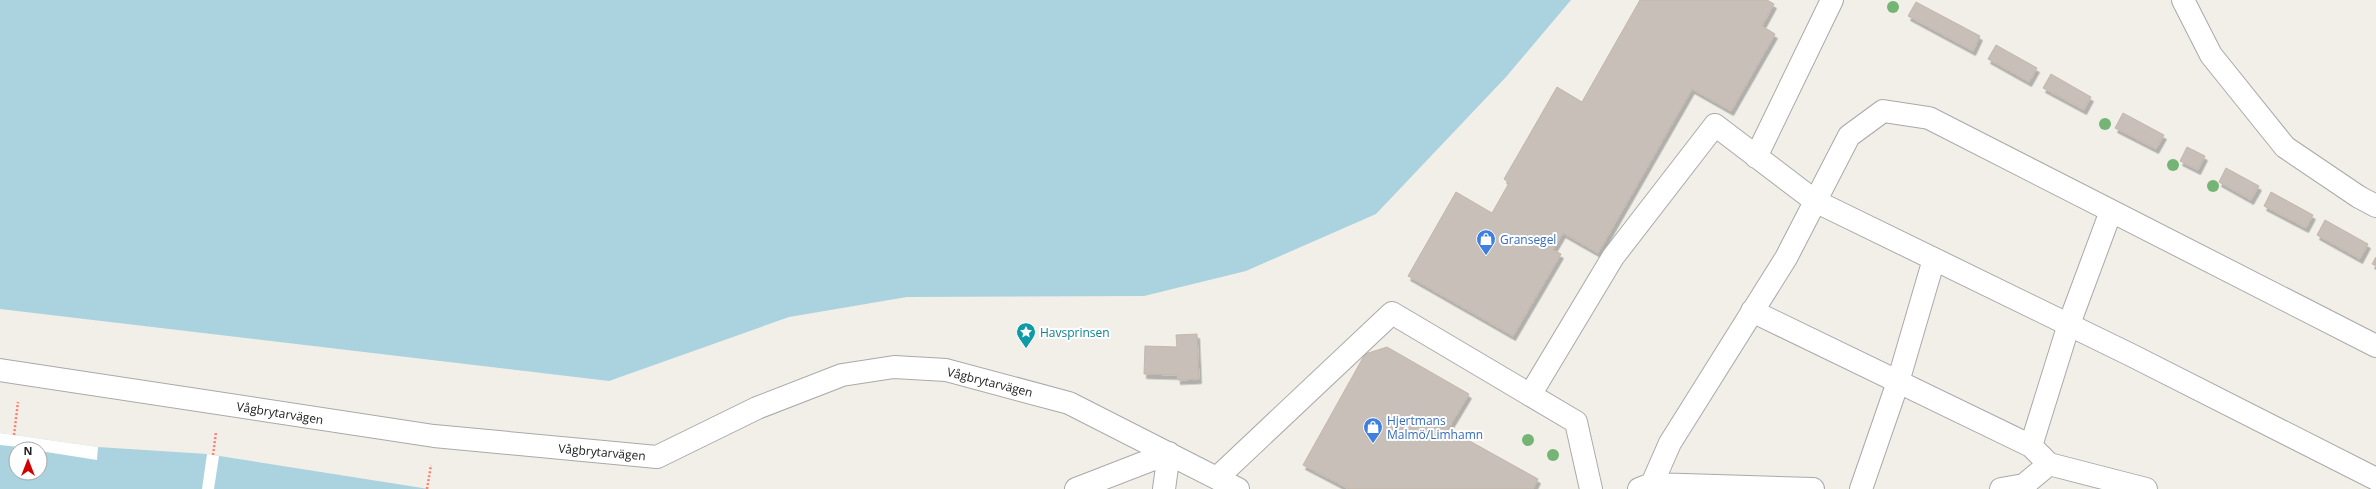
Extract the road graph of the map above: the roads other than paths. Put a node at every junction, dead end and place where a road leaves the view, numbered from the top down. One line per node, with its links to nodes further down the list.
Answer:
1 (1832, 0): 3 (lane)
2 (2183, 0): 5 (lane)
3 (1756, 157): 4 (lane); 13 (lane)
4 (1815, 201): 6 (lane); 7 (lane); 8 (lane)
5 (2376, 206)
6 (2111, 211): 9 (lane); 10 (lane)
7 (1934, 259): 9 (lane); 12 (lane)
8 (1752, 311): 12 (lane); 19 (lane)
9 (2069, 324): 14 (lane); 18 (lane)
10 (2376, 346)
11 (0, 370): 15 (lane, Vågbrytarvägen)
12 (1898, 382): 14 (lane); 26 (lane)
13 (1530, 395): 17 (lane); 24 (lane)
14 (2031, 446): 16 (lane)
15 (1169, 453): 17 (lane, Vågbrytarvägen); 21 (lane); 22 (lane)
16 (2049, 464): 20 (lane); 28 (lane)
17 (1218, 477): 23 (lane, Vågbrytarvägen)
18 (2376, 478)
19 (1647, 487): 25 (lane)
20 (2024, 487): 27 (lane)
21 (1076, 489)
22 (1164, 489)
23 (1238, 489)
24 (1591, 489)
25 (1813, 489)
26 (1861, 489)
27 (2001, 489)
28 (2146, 489)

